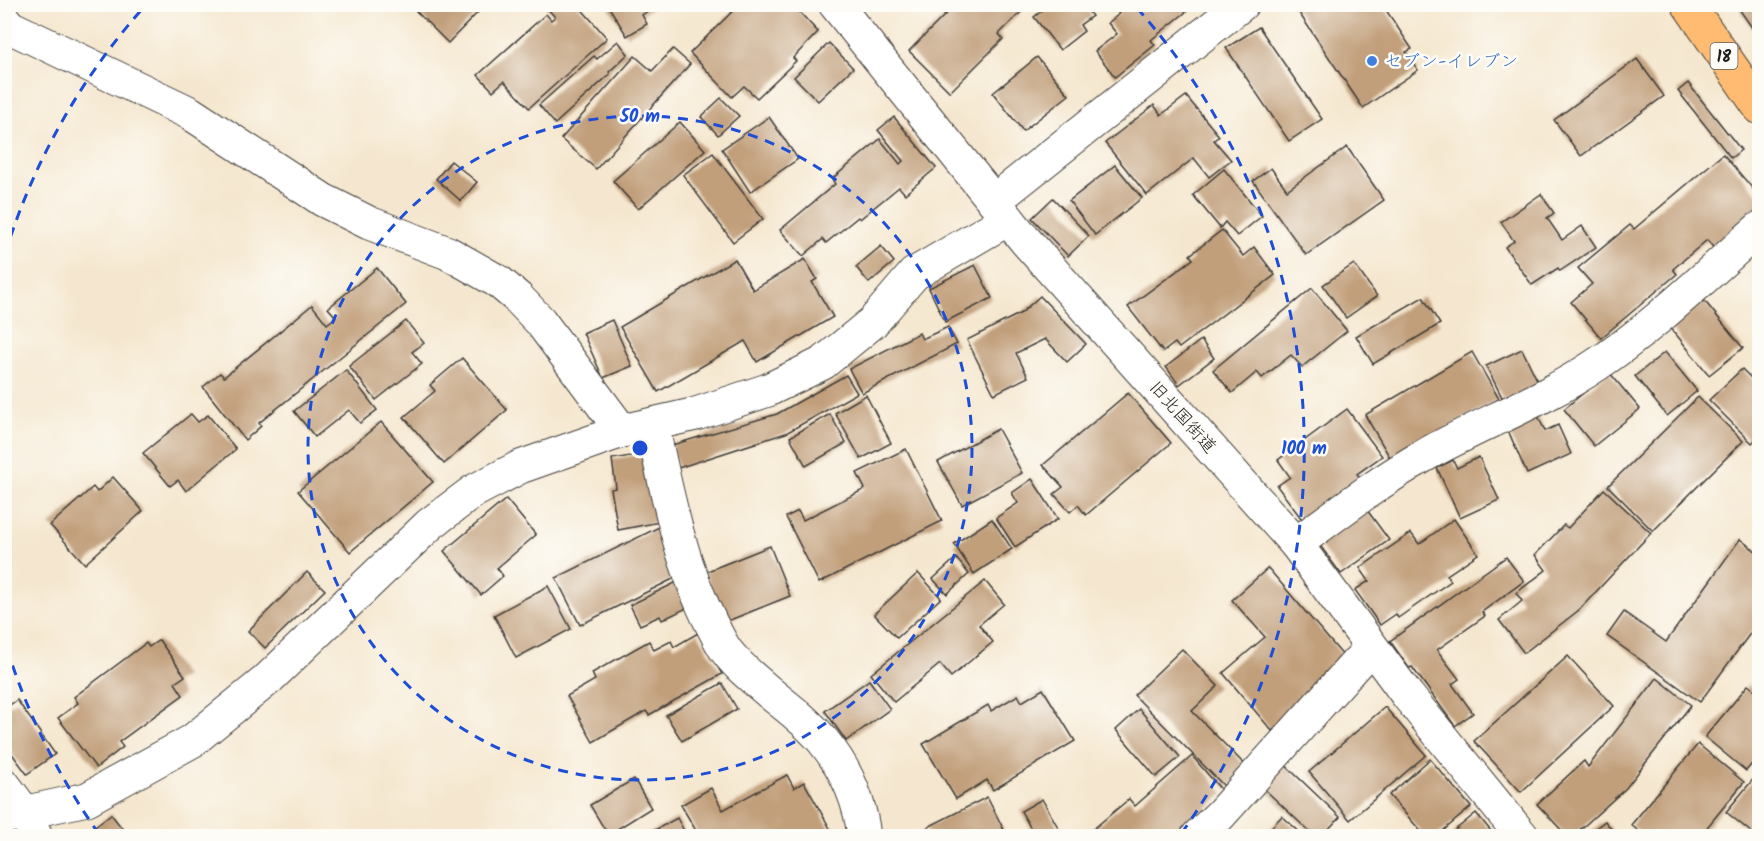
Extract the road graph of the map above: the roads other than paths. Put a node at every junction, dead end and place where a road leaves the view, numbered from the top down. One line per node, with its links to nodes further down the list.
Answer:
1 (835, 4): 6 (street, 旧北国街道)
2 (1242, 4): 6 (street)
3 (1688, 4): 5 (highway, 18)
4 (4, 20): 8 (street)
5 (1760, 108)
6 (1001, 210): 8 (street); 9 (street, 旧北国街道)
7 (1760, 228): 9 (street)
8 (637, 428): 12 (street); 13 (street)
9 (1296, 544): 10 (street, 旧北国街道)
10 (1371, 647): 14 (street); 15 (street, 旧北国街道)
11 (4, 785): 12 (street)
12 (22, 822)
13 (864, 837)
14 (1198, 837)
15 (1522, 837)

